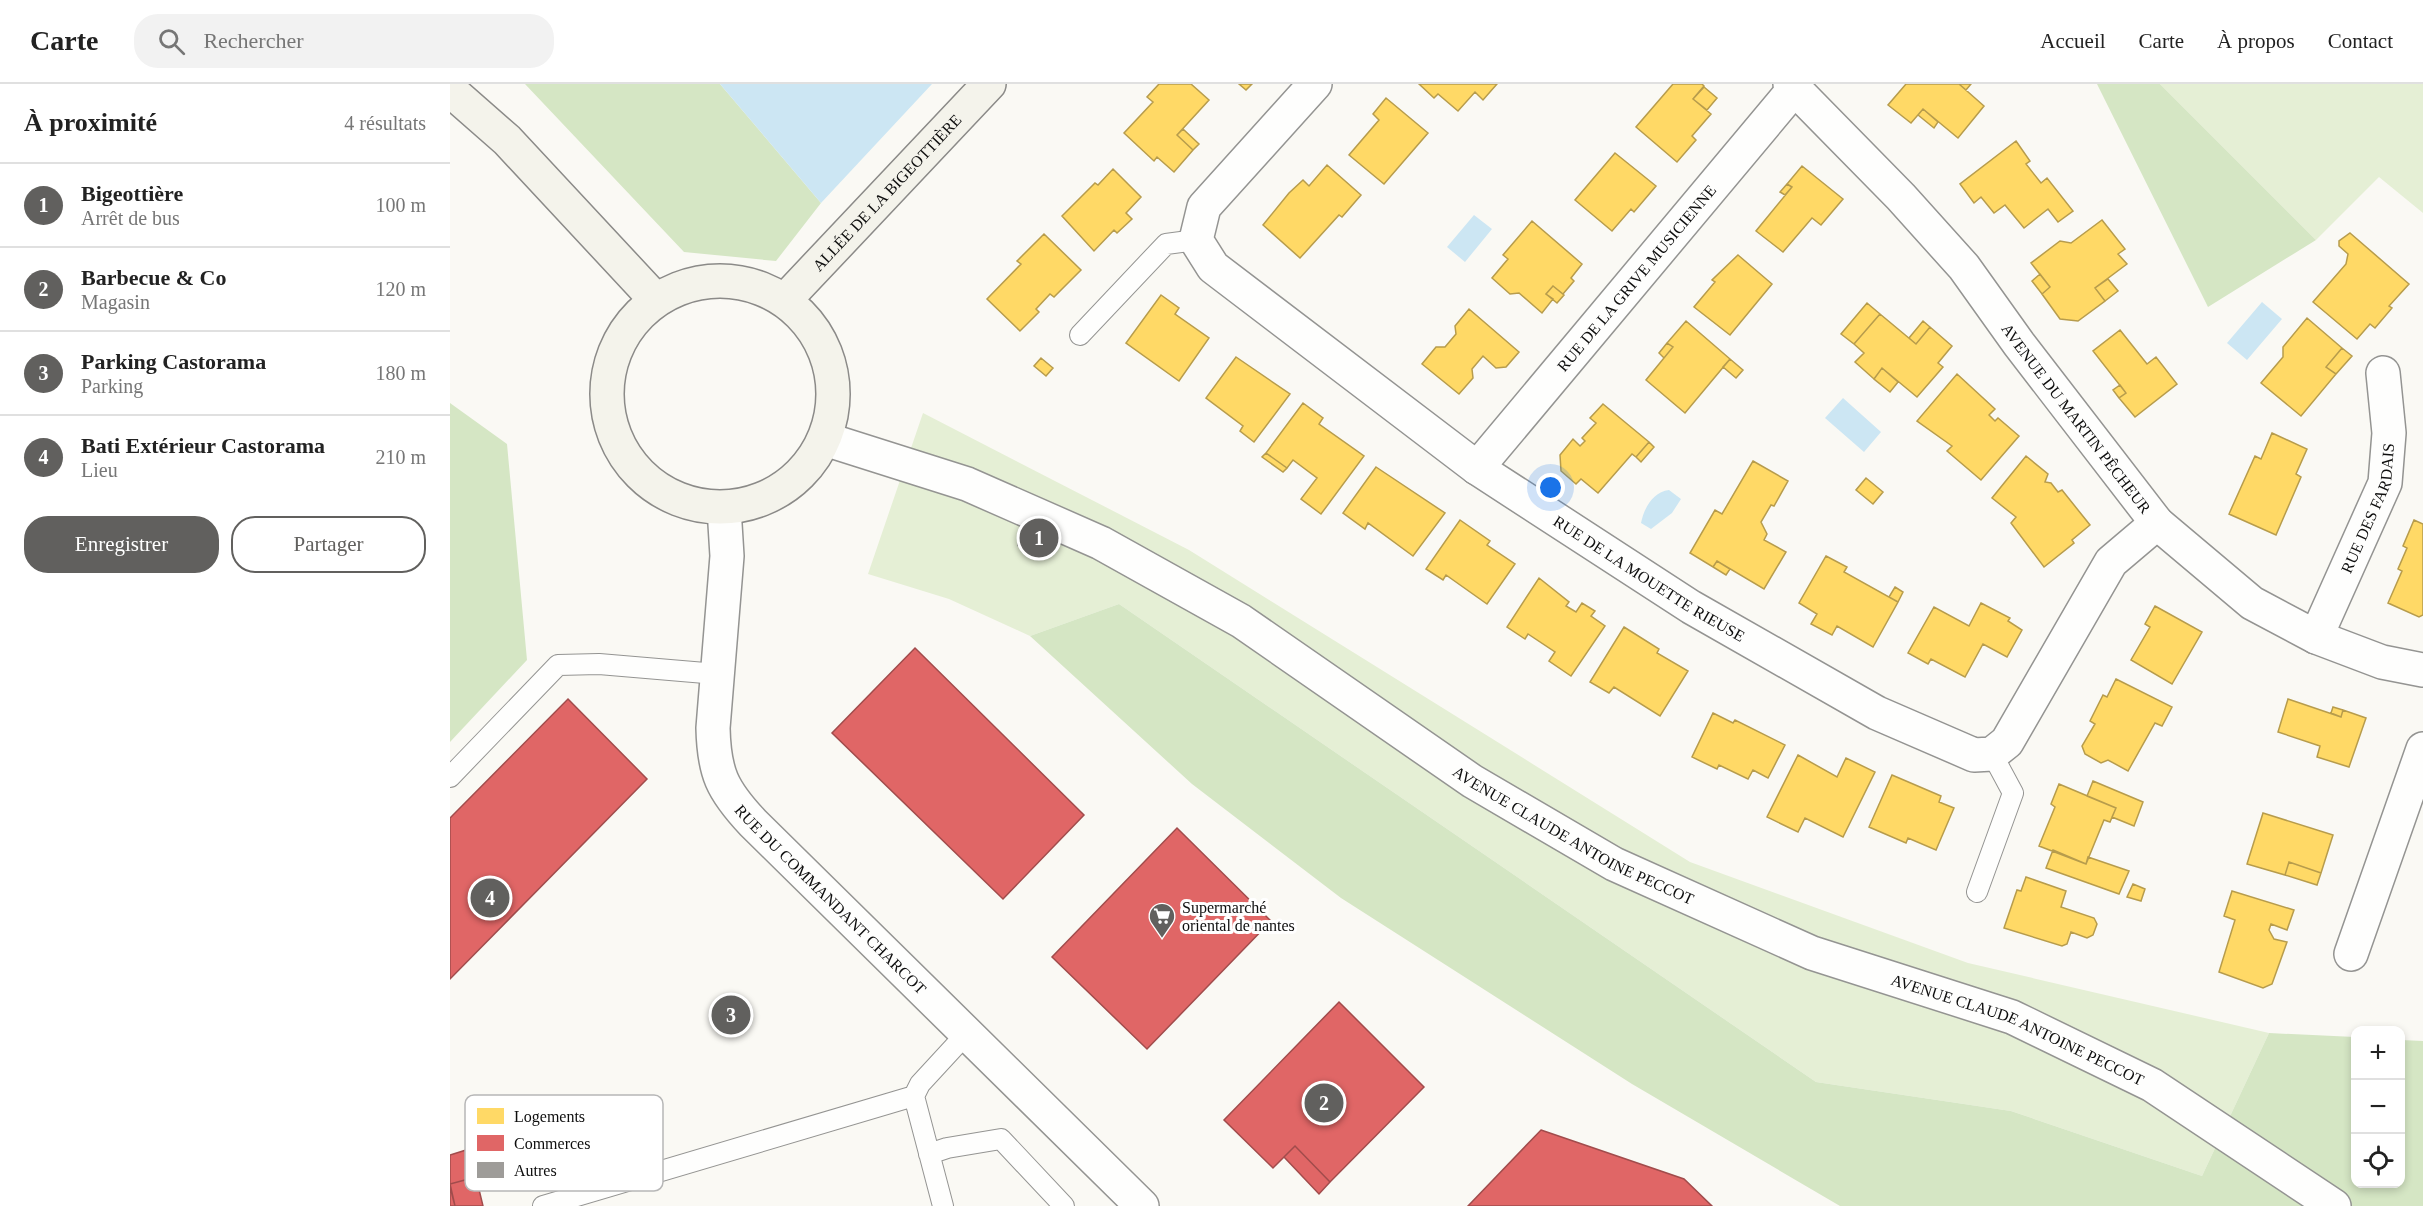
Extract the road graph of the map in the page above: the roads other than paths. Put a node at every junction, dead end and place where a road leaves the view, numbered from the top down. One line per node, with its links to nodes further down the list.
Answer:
1 (989, 84): 7 (main road, ALLÉE DE LA BIGEOTTIÈRE)
2 (1315, 84): 5 (street)
3 (1792, 86): 11 (street, RUE DE LA GRIVE MUSICIENNE); 13 (street, AVENUE DU MARTIN PÊCHEUR)
4 (450, 90): 6 (main road)
5 (1196, 240): 8 (lane); 11 (street, RUE DE LA MOUETTE RIEUSE)
6 (656, 300): 7 (main road); 12 (main road)
7 (784, 300): 10 (main road)
8 (1080, 335)
9 (2383, 373): 14 (street, RUE DES FARDAIS)
10 (825, 439): 12 (main road); 31 (street, AVENUE CLAUDE ANTOINE PECCOT)
11 (1477, 468): 18 (street, RUE DE LA MOUETTE RIEUSE)
12 (724, 508): 16 (street, RUE DU COMMANDANT CHARCOT)
13 (2157, 523): 14 (street, AVENUE DU MARTIN PÊCHEUR); 18 (street)
14 (2316, 637): 15 (street, AVENUE DU MARTIN PÊCHEUR)
15 (2423, 670)
16 (717, 674): 19 (lane); 22 (street, RUE DU COMMANDANT CHARCOT)
17 (2423, 749): 21 (street)
18 (1992, 754): 20 (lane)
19 (450, 777)
20 (1977, 892)
21 (2351, 954)
22 (967, 1033): 23 (lane); 30 (street, RUE DU COMMANDANT CHARCOT)
23 (914, 1096): 24 (lane); 25 (lane)
24 (929, 1154): 28 (lane); 29 (lane)
25 (663, 1170)
26 (594, 1191): 27 (lane)
27 (543, 1206)
28 (943, 1206)
29 (1064, 1206)
30 (1142, 1206)
31 (2334, 1206)

